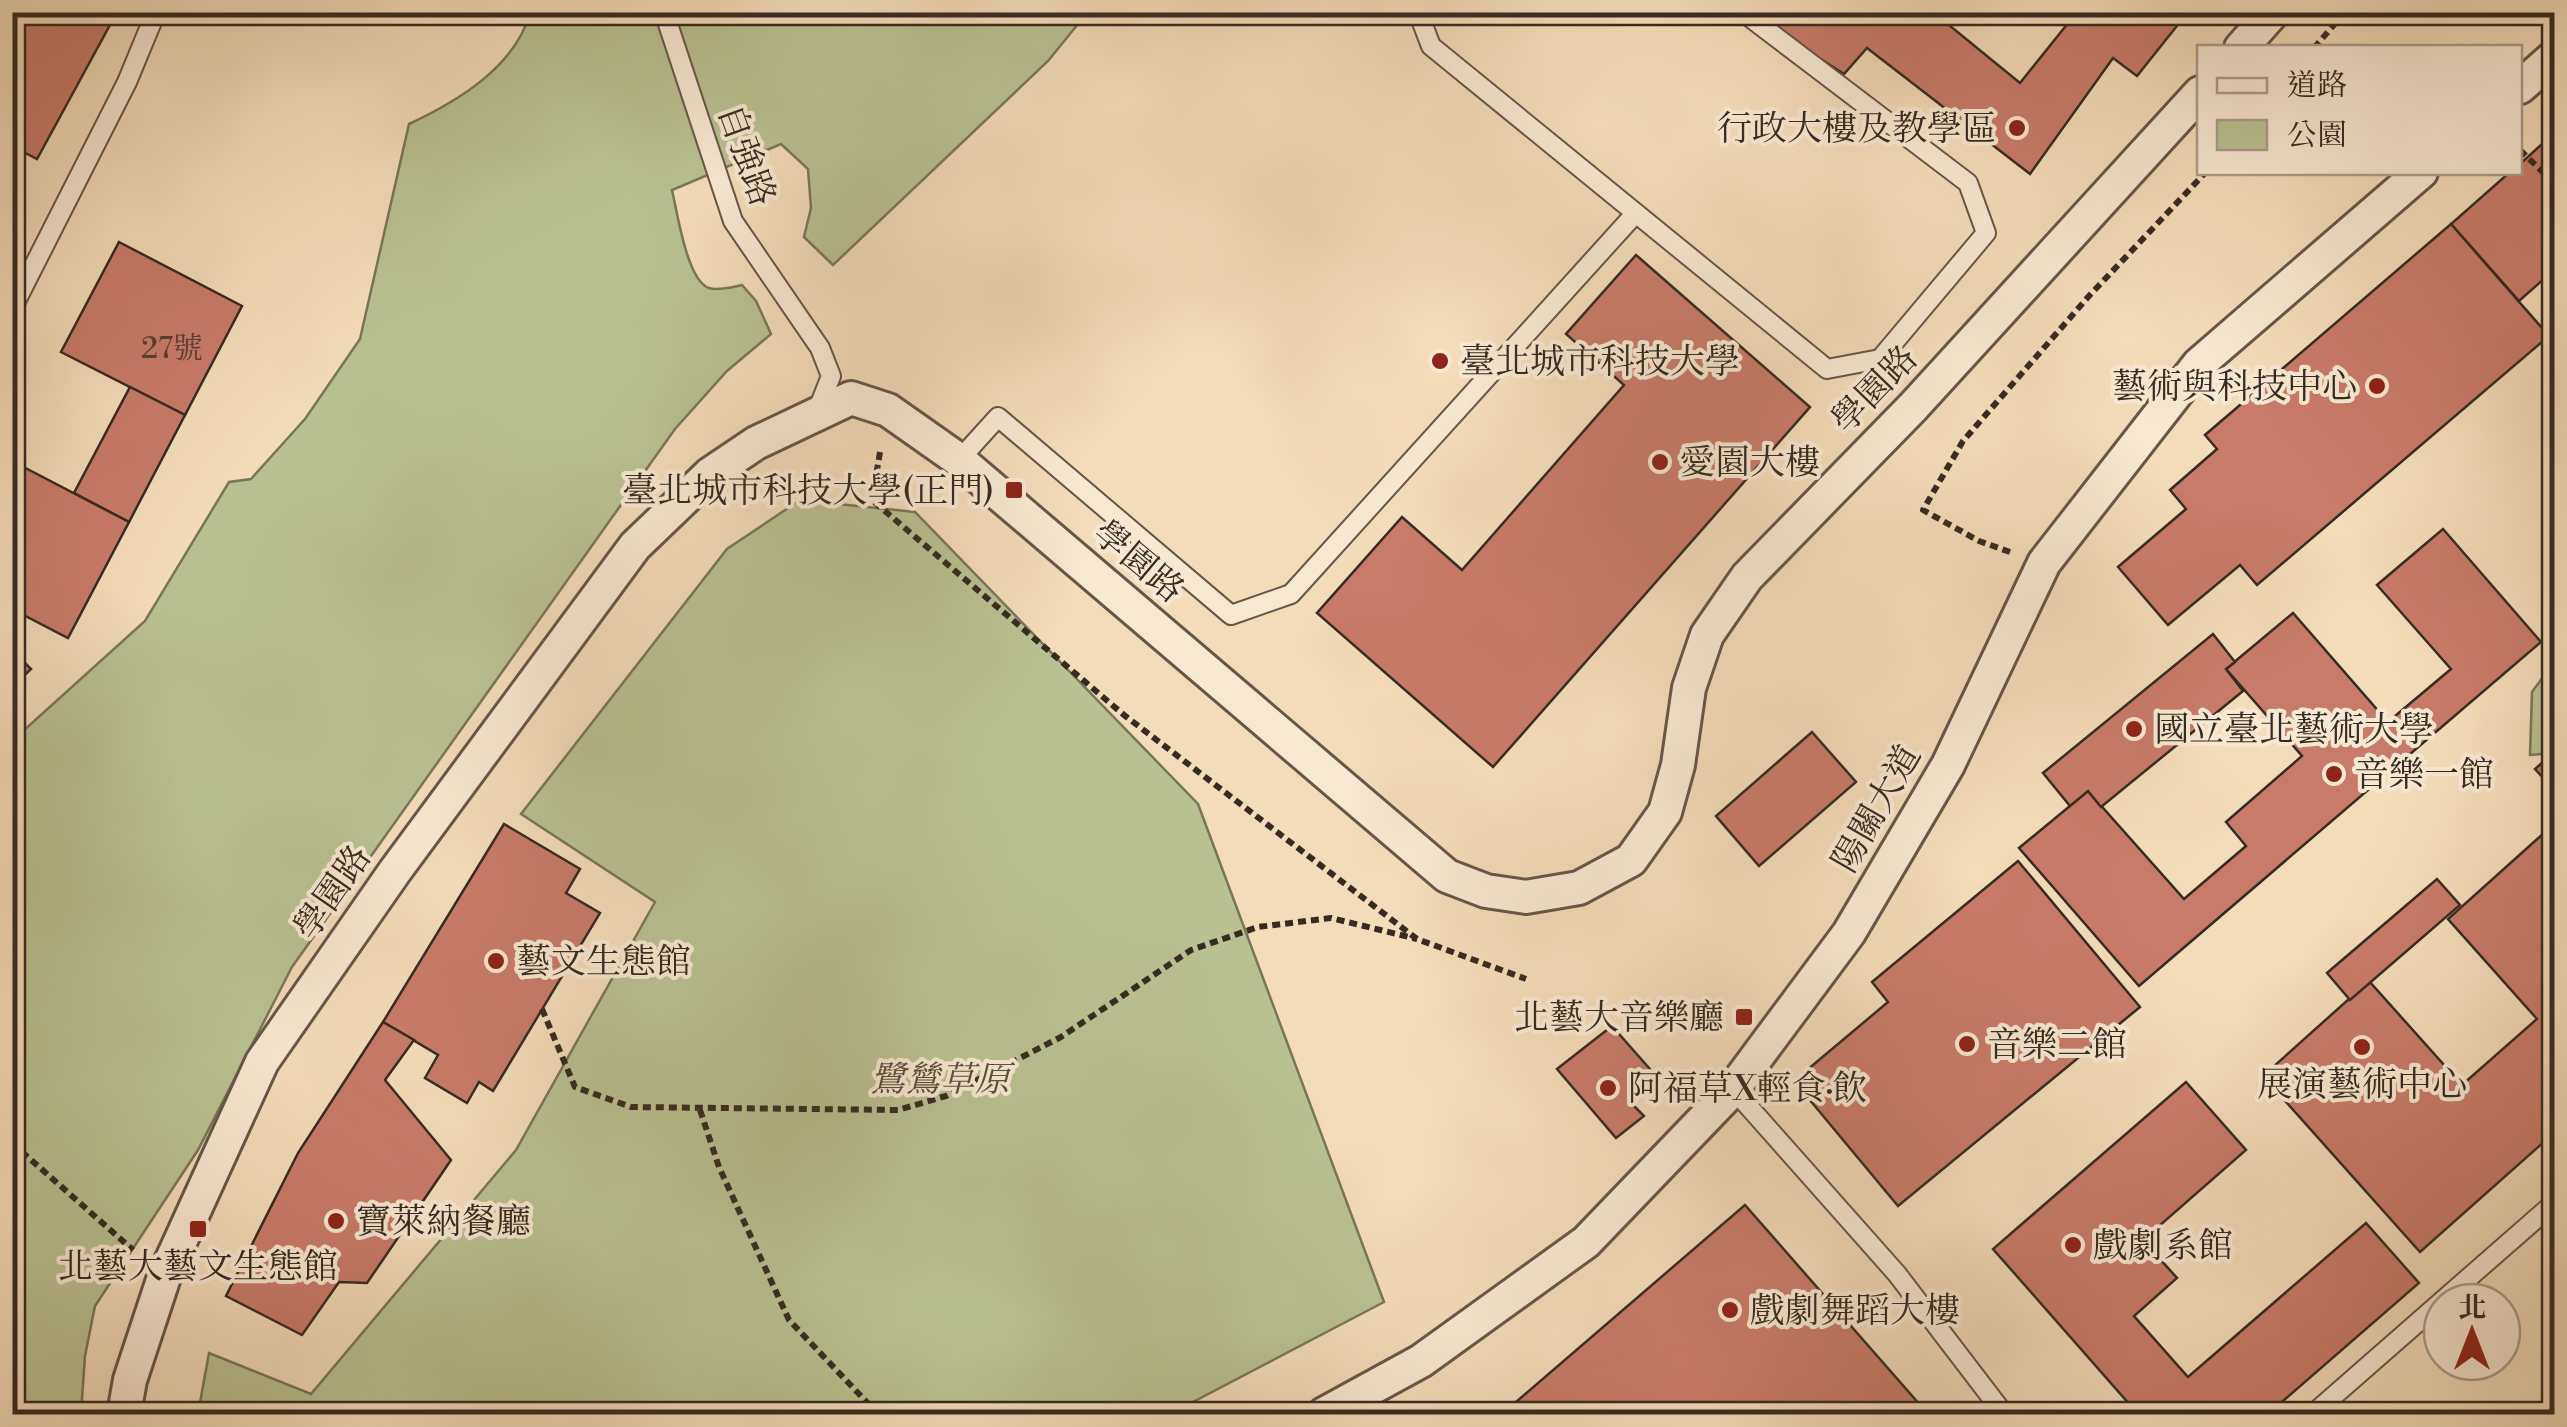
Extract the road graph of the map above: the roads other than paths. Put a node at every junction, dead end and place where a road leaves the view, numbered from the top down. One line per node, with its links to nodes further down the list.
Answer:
1 (156, 12): 12 (lane)
2 (664, 12): 14 (lane, 自強路)
3 (1418, 12): 11 (lane)
4 (1743, 12): 11 (lane)
5 (2273, 12): 6 (street)
6 (2244, 45)
7 (2554, 57): 8 (street)
8 (2522, 85)
9 (2197, 96): 15 (street, 學園路)
10 (2417, 175): 16 (street, 陽關大道)
11 (1634, 215): 15 (lane)
12 (18, 282): 13 (lane)
13 (12, 309)
14 (816, 415): 15 (street, 學園路); 18 (street, 學園路)
15 (960, 460)
16 (1732, 1088): 19 (street, 陽關大道); 20 (lane)
17 (2554, 1203): 21 (lane)
18 (124, 1414)
19 (1324, 1414)
20 (2004, 1414)
21 (2313, 1414)

